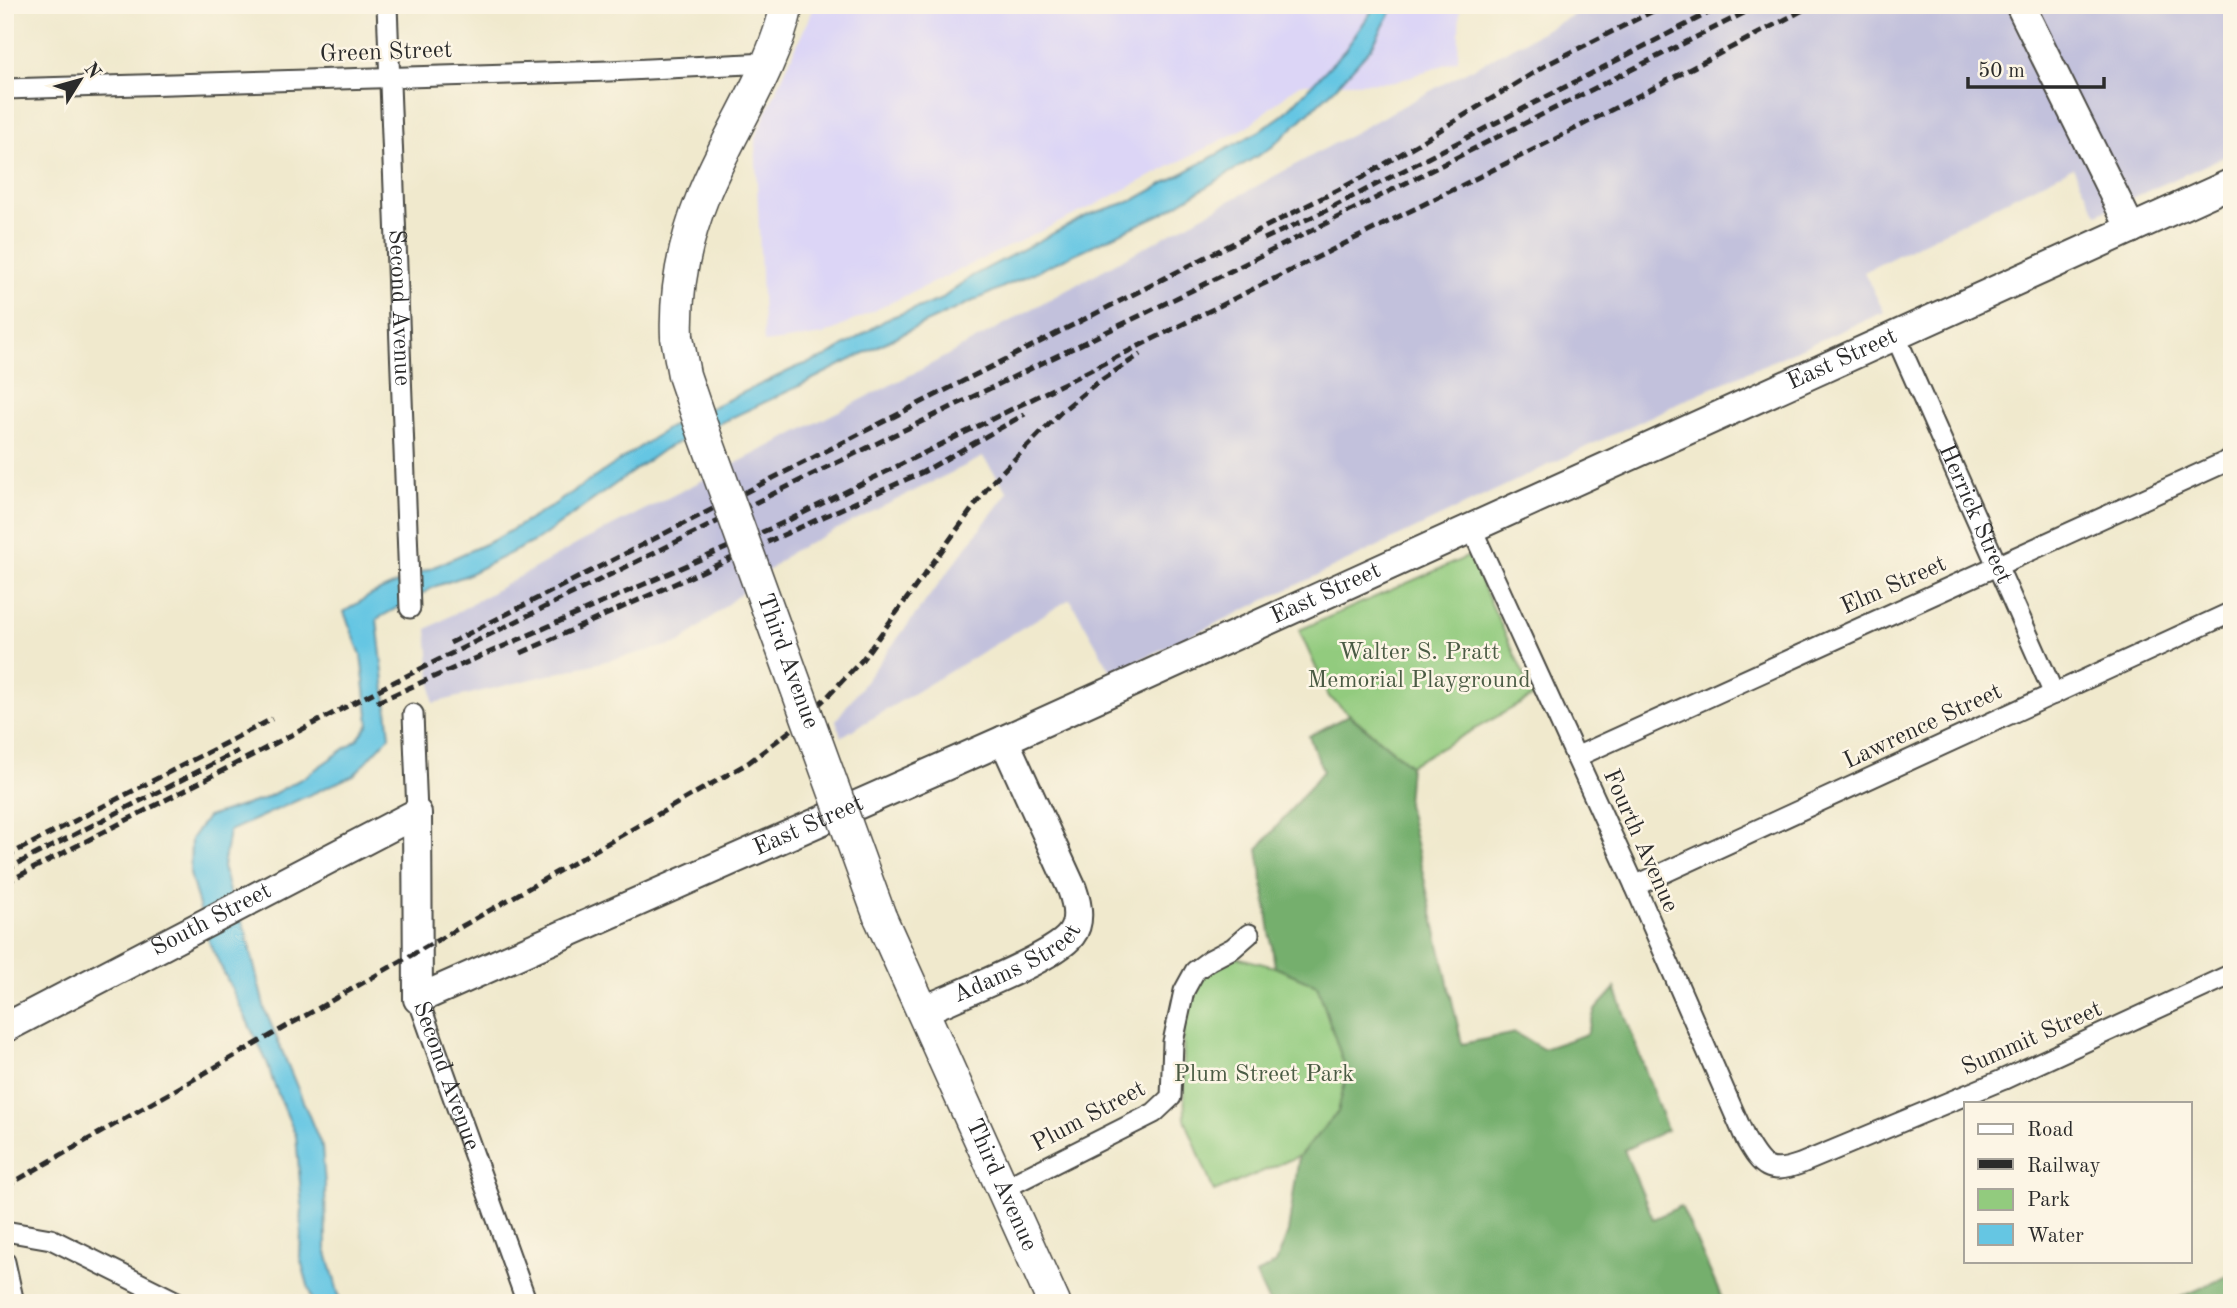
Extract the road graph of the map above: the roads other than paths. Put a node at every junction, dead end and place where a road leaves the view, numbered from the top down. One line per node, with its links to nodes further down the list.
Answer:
1 (387, 5): 5 (street, Second Avenue)
2 (787, 5): 4 (main road, Third Avenue)
3 (2021, 8): 8 (street)
4 (768, 63): 5 (street, Green Street); 24 (main road, Third Avenue, bridge)
5 (389, 77): 6 (street, Green Street); 13 (street, Second Avenue)
6 (5, 89)
7 (2232, 183): 8 (street, East Street)
8 (2131, 229): 9 (street, East Street)
9 (1895, 335): 11 (street, East Street); 12 (street, Herrick Street)
10 (2232, 459): 12 (street, Elm Street)
11 (1471, 527): 17 (street, East Street); 18 (street, Fourth Avenue)
12 (1997, 566): 15 (street, Herrick Street); 18 (street, Elm Street)
13 (410, 608)
14 (2232, 612): 15 (street, Lawrence Street)
15 (2054, 694): 20 (street, Lawrence Street)
16 (413, 714): 19 (street, Second Avenue)
17 (1004, 740): 23 (street, East Street); 24 (street, Adams Street)
18 (1576, 757): 20 (street, Fourth Avenue)
19 (417, 813): 23 (street, Second Avenue); 25 (street, South Street)
20 (1635, 886): 26 (street, Fourth Avenue)
21 (1249, 934): 27 (street, Plum Street)
22 (2232, 974): 26 (street, Summit Street)
23 (418, 999): 32 (street, Second Avenue)
24 (922, 1011): 27 (main road, Third Avenue)
25 (5, 1028)
26 (1771, 1170)
27 (1003, 1189): 33 (main road, Third Avenue)
28 (5, 1231): 31 (street)
29 (5, 1262): 30 (street)
30 (14, 1303)
31 (179, 1303)
32 (527, 1303)
33 (1054, 1303)

